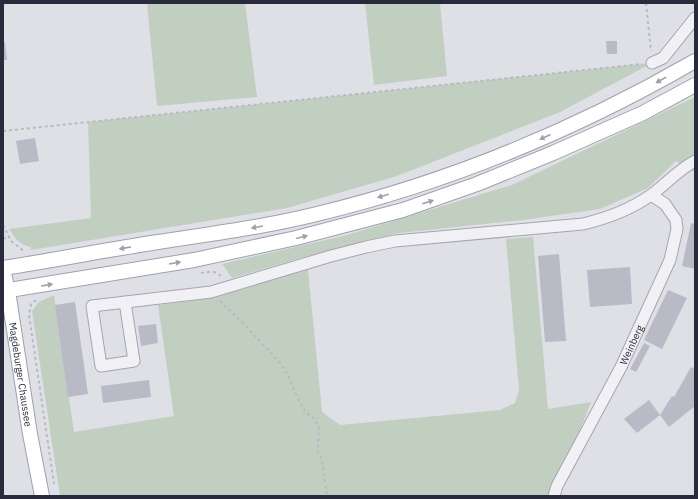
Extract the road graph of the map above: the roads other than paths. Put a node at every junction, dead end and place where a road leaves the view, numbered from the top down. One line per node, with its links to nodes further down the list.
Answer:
1 (695, 18): 3 (street)
2 (695, 60): 7 (main road, one-way to 7)
3 (652, 64)
4 (695, 85): 8 (main road, one-way to 4)
5 (695, 161): 6 (street)
6 (651, 195): 9 (street); 13 (street, Weinberg)
7 (3, 268): 8 (main road, Magdeburger Chaussee)
8 (6, 291): 11 (main road, Magdeburger Chaussee)
9 (126, 302): 9 (street)
10 (3, 327): 11 (main road)
11 (16, 339): 12 (main road, Magdeburger Chaussee)
12 (42, 496)
13 (554, 496)

